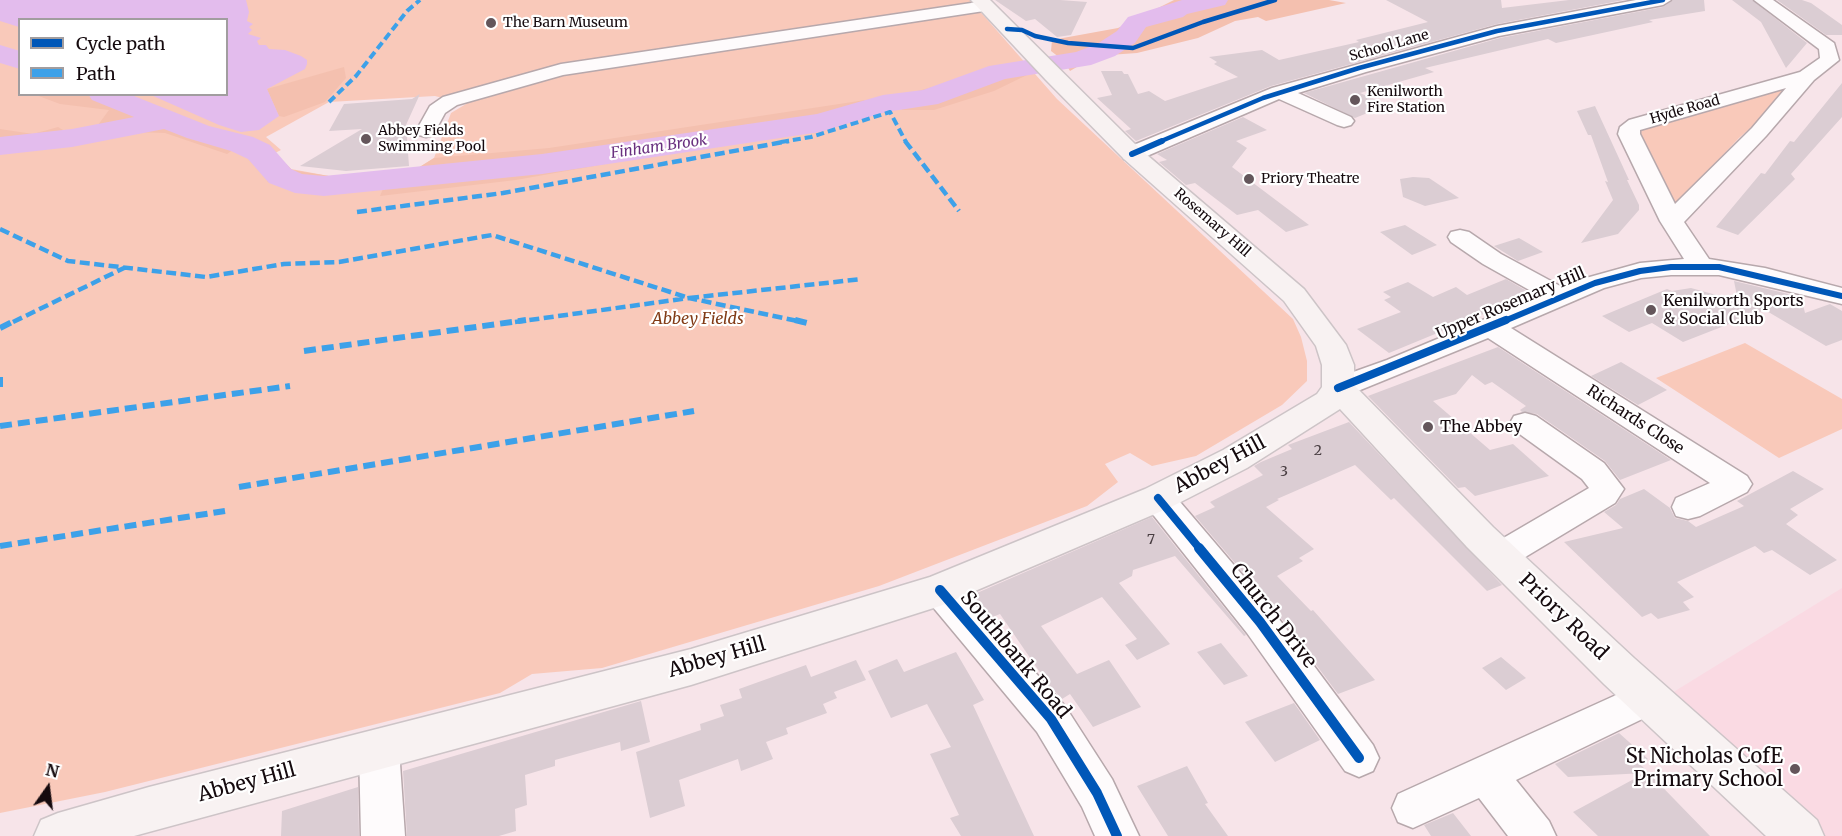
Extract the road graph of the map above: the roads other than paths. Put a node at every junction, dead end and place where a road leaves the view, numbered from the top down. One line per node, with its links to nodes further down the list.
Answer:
1 (1663, 0): 5 (street, School Lane)
2 (1762, 0): 4 (street, Hyde Road)
3 (979, 4): 7 (street); 8 (main road, Rosemary Hill)
4 (1807, 76): 9 (street, Hyde Road); 9 (street, Hyde Road)
5 (1279, 92): 6 (street); 8 (street, School Lane)
6 (1344, 122)
7 (426, 131)
8 (1132, 154): 15 (main road, Rosemary Hill)
9 (1672, 221): 11 (street, Hyde Road)
10 (1460, 237): 13 (street)
11 (1701, 267): 12 (street, Upper Rosemary Hill); 13 (street, Upper Rosemary Hill)
12 (1842, 296)
13 (1561, 297): 14 (street, Upper Rosemary Hill)
14 (1490, 327): 15 (street, Upper Rosemary Hill); 18 (street, Richards Close)
15 (1338, 388): 17 (main road, Abbey Hill); 19 (main road, Priory Road)
16 (1525, 423): 19 (street)
17 (1158, 498): 20 (main road, Abbey Hill); 23 (street, Church Drive)
18 (1688, 507)
19 (1500, 556): 21 (main road, Priory Road)
20 (940, 590): 22 (main road, Abbey Hill); 28 (street, Southbank Road)
21 (1647, 698): 24 (street); 30 (main road, Priory Road)
22 (380, 749): 26 (main road, Abbey Hill); 27 (street)
23 (1359, 758)
24 (1486, 774): 25 (street); 29 (street)
25 (1413, 808)
26 (58, 836)
27 (382, 836)
28 (1117, 836)
29 (1534, 836)
30 (1800, 836)

